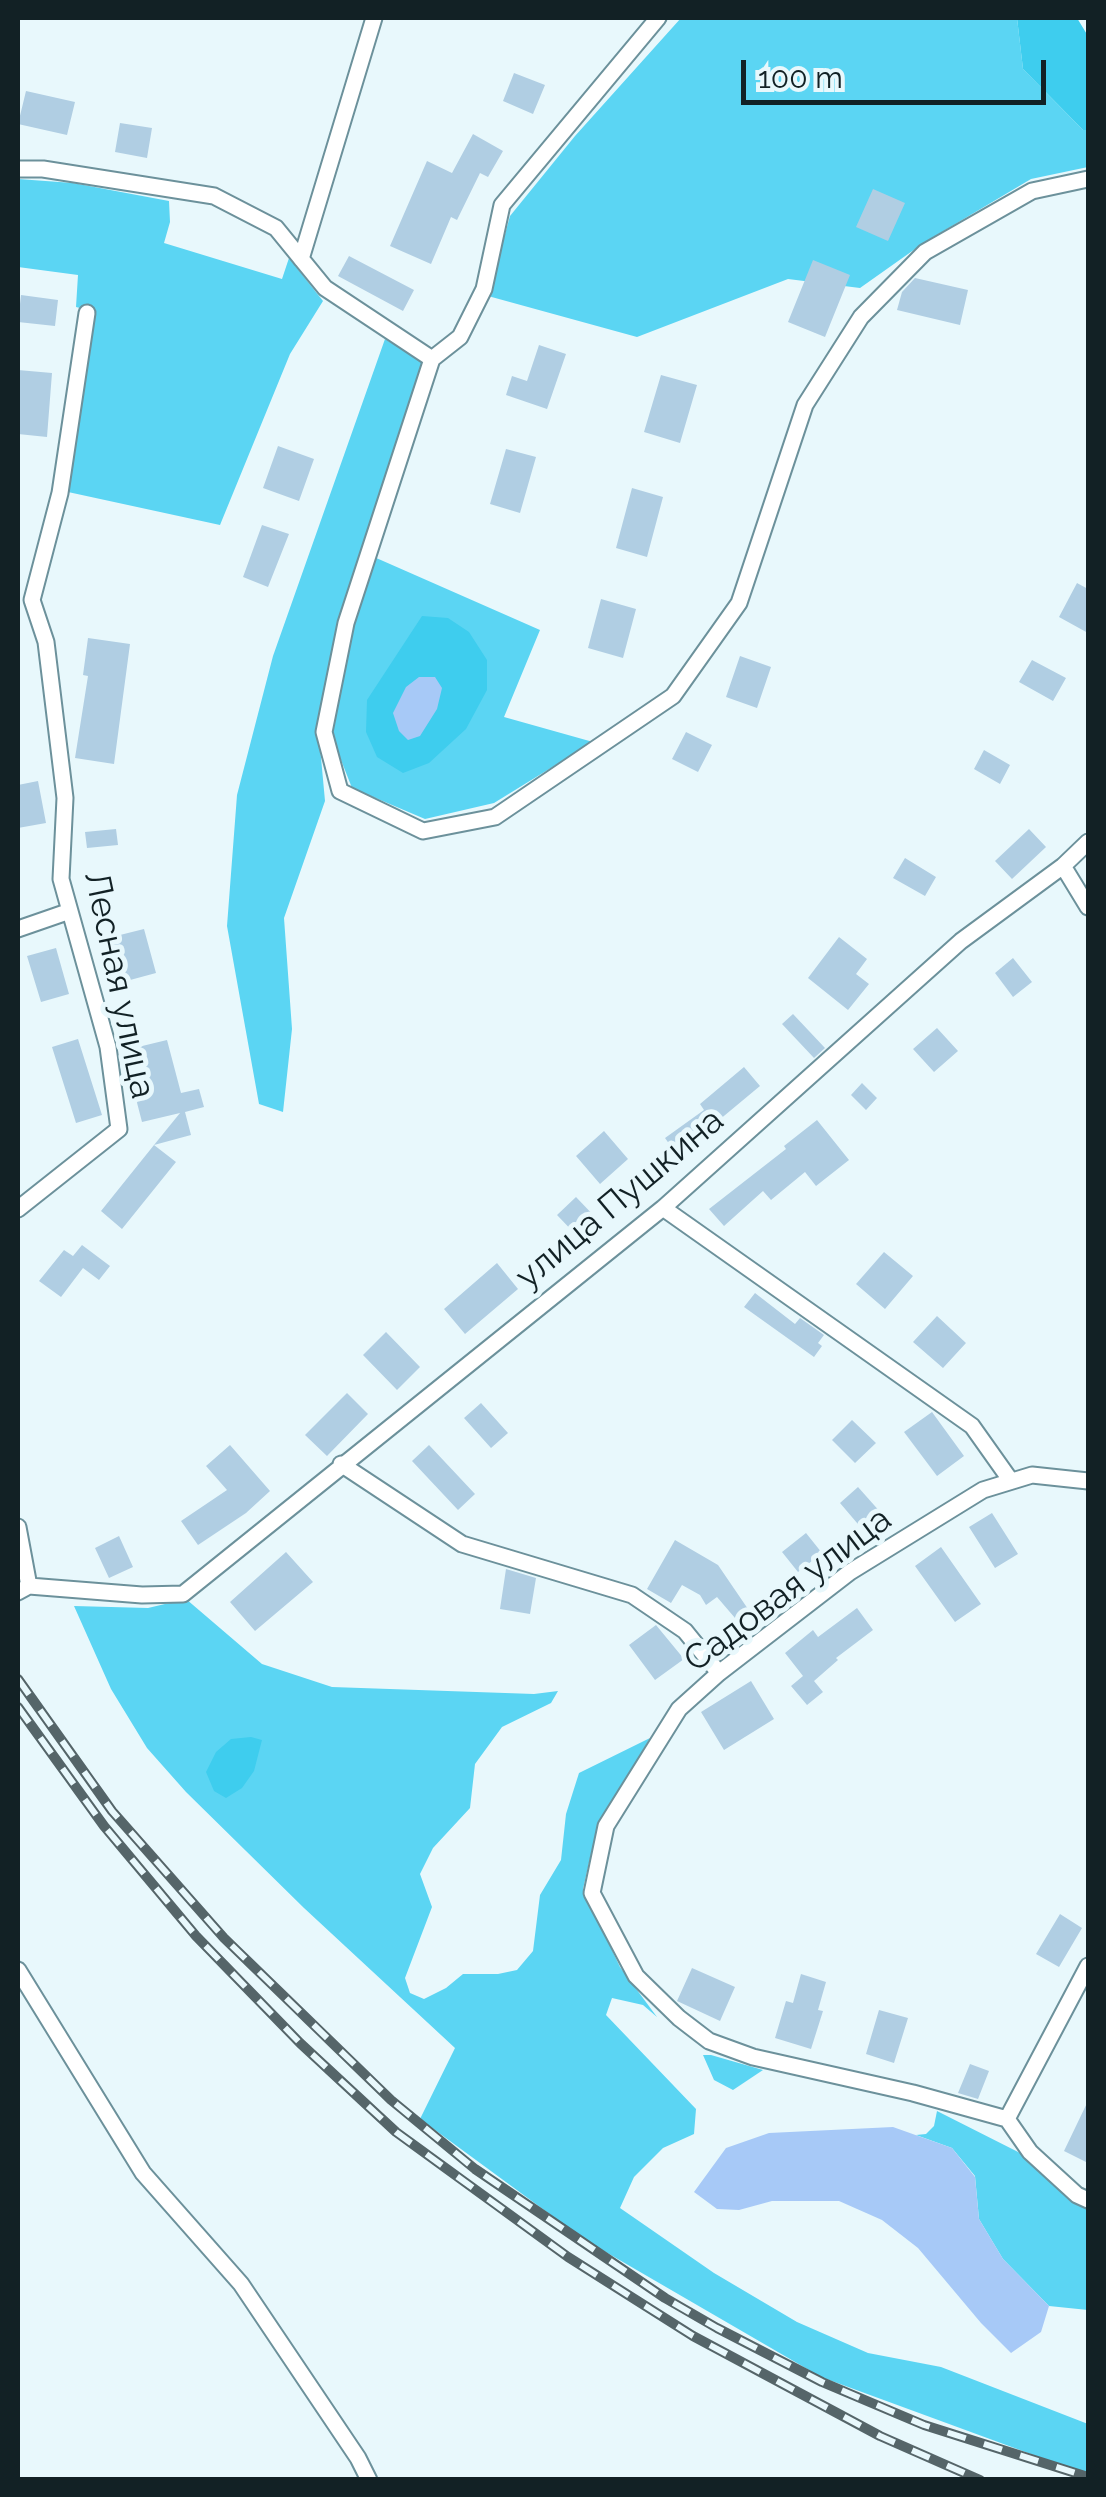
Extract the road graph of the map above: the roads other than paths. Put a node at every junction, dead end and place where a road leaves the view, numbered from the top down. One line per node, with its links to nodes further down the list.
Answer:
1 (374, 18): 5 (street)
2 (658, 18): 7 (street)
3 (18, 169): 5 (street)
4 (1088, 178): 7 (street)
5 (302, 259): 7 (street)
6 (87, 313): 8 (street, Лесная улица)
7 (432, 359)
8 (24, 601): 12 (street, Лесная улица)
9 (1088, 842): 10 (street, улица Пушкина)
10 (1063, 866): 11 (street); 14 (street, улица Пушкина)
11 (1088, 907)
12 (70, 911): 13 (street); 15 (street, Лесная улица)
13 (18, 929)
14 (663, 1208): 16 (street, улица Пушкина); 17 (street)
15 (18, 1209)
16 (341, 1464): 20 (street, улица Пушкина); 21 (street)
17 (1011, 1480): 18 (street, Садовая улица); 21 (street, Садовая улица)
18 (1088, 1482)
19 (18, 1527): 20 (street)
20 (23, 1589)
21 (719, 1673): 24 (street, Садовая улица)
22 (1088, 1966): 24 (street)
23 (18, 1970): 26 (street)
24 (1006, 2120): 25 (street)
25 (1088, 2200)
26 (369, 2480)

